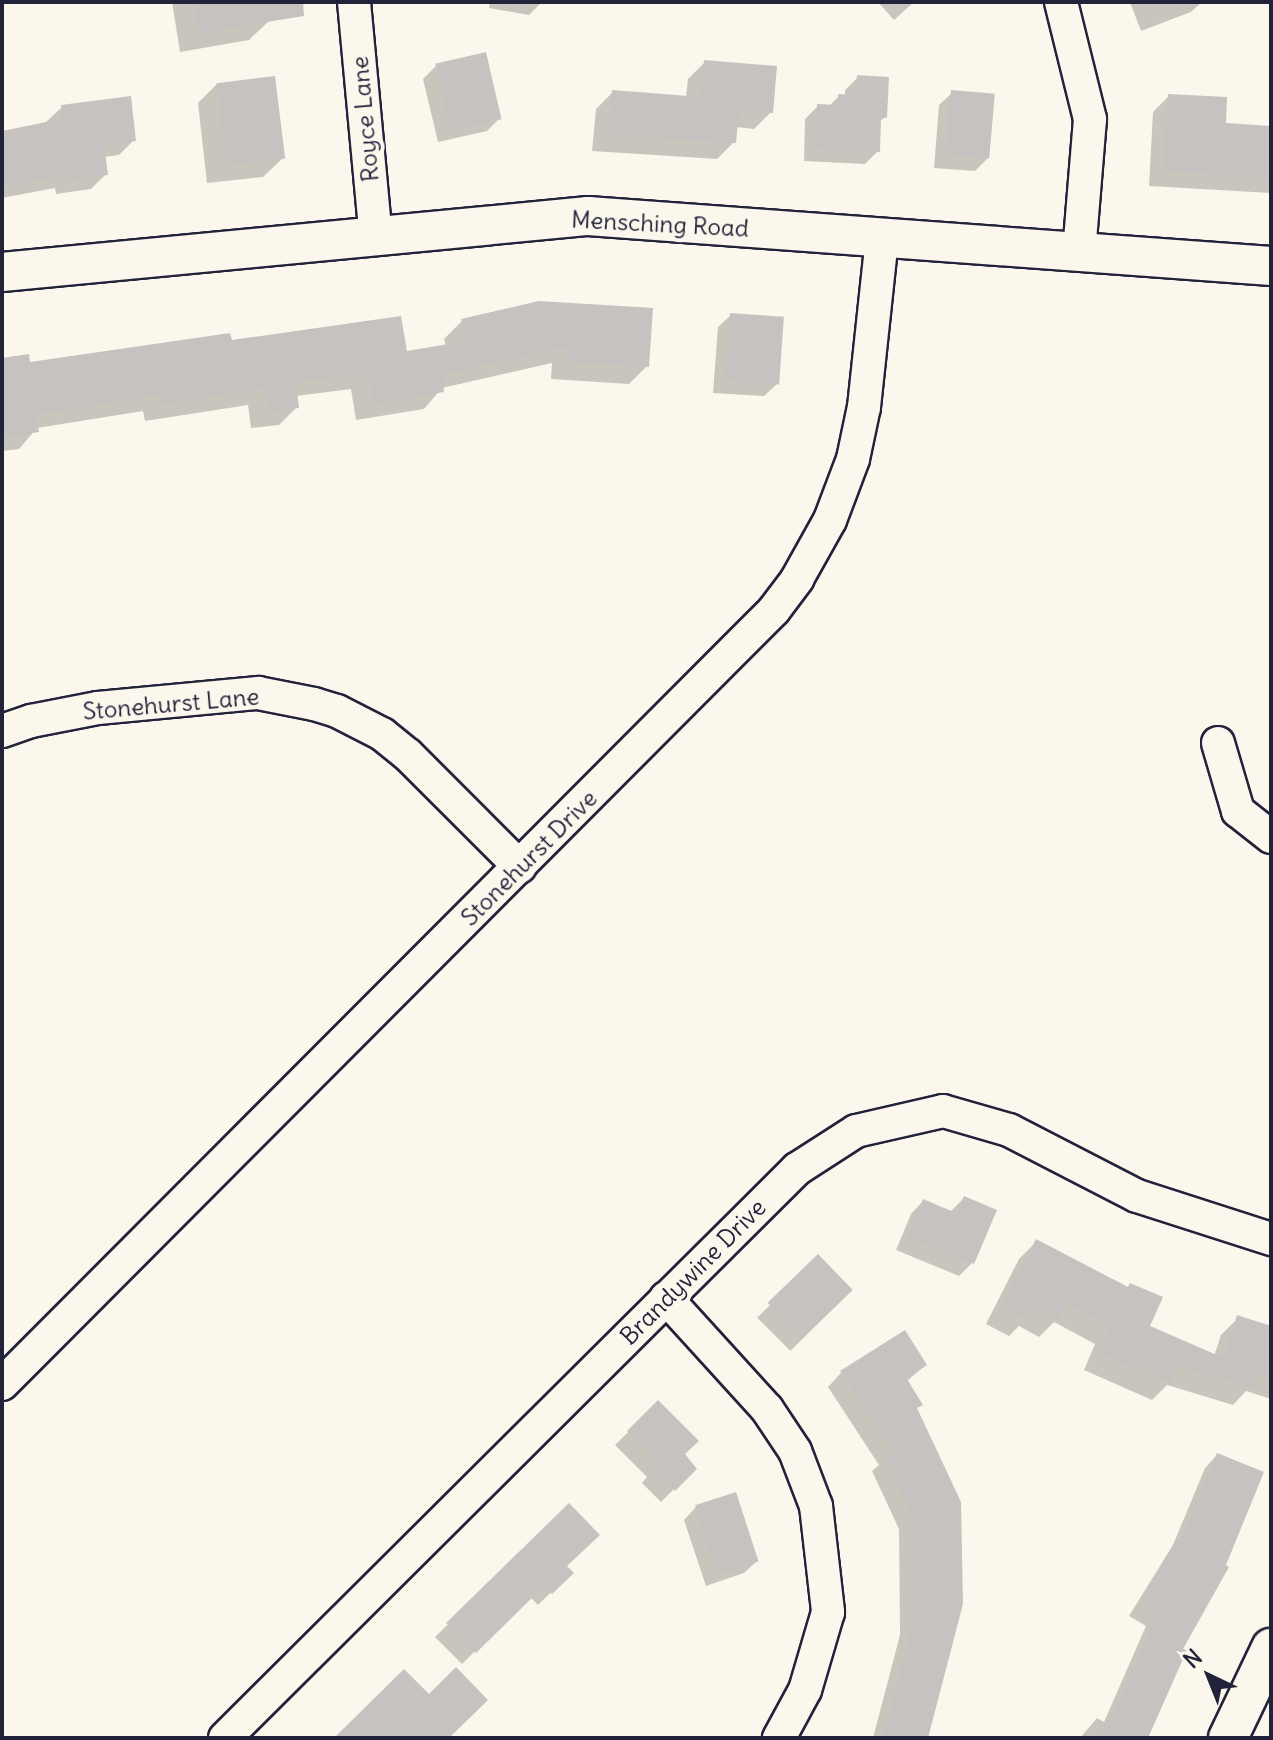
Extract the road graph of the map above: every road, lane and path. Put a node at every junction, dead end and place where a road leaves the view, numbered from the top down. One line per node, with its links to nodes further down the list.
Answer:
1 (354, 2): 3 (street, Royce Lane)
2 (1061, 2): 5 (street)
3 (376, 237): 4 (street, Mensching Road); 7 (street, Mensching Road)
4 (882, 238): 5 (street, Mensching Road); 11 (street, Stonehurst Drive)
5 (1079, 252): 6 (street, Mensching Road)
6 (1271, 266)
7 (2, 272)
8 (2, 731): 11 (street, Stonehurst Lane)
9 (1218, 743): 10 (street)
10 (1271, 837)
11 (520, 867): 14 (street, Stonehurst Drive)
12 (1271, 1239): 13 (street, Brandywine Drive)
13 (666, 1298): 16 (street, Brandywine Drive); 17 (street)
14 (2, 1384)
15 (1271, 1648): 18 (street)
16 (225, 1738)
17 (779, 1738)
18 (1228, 1738)

